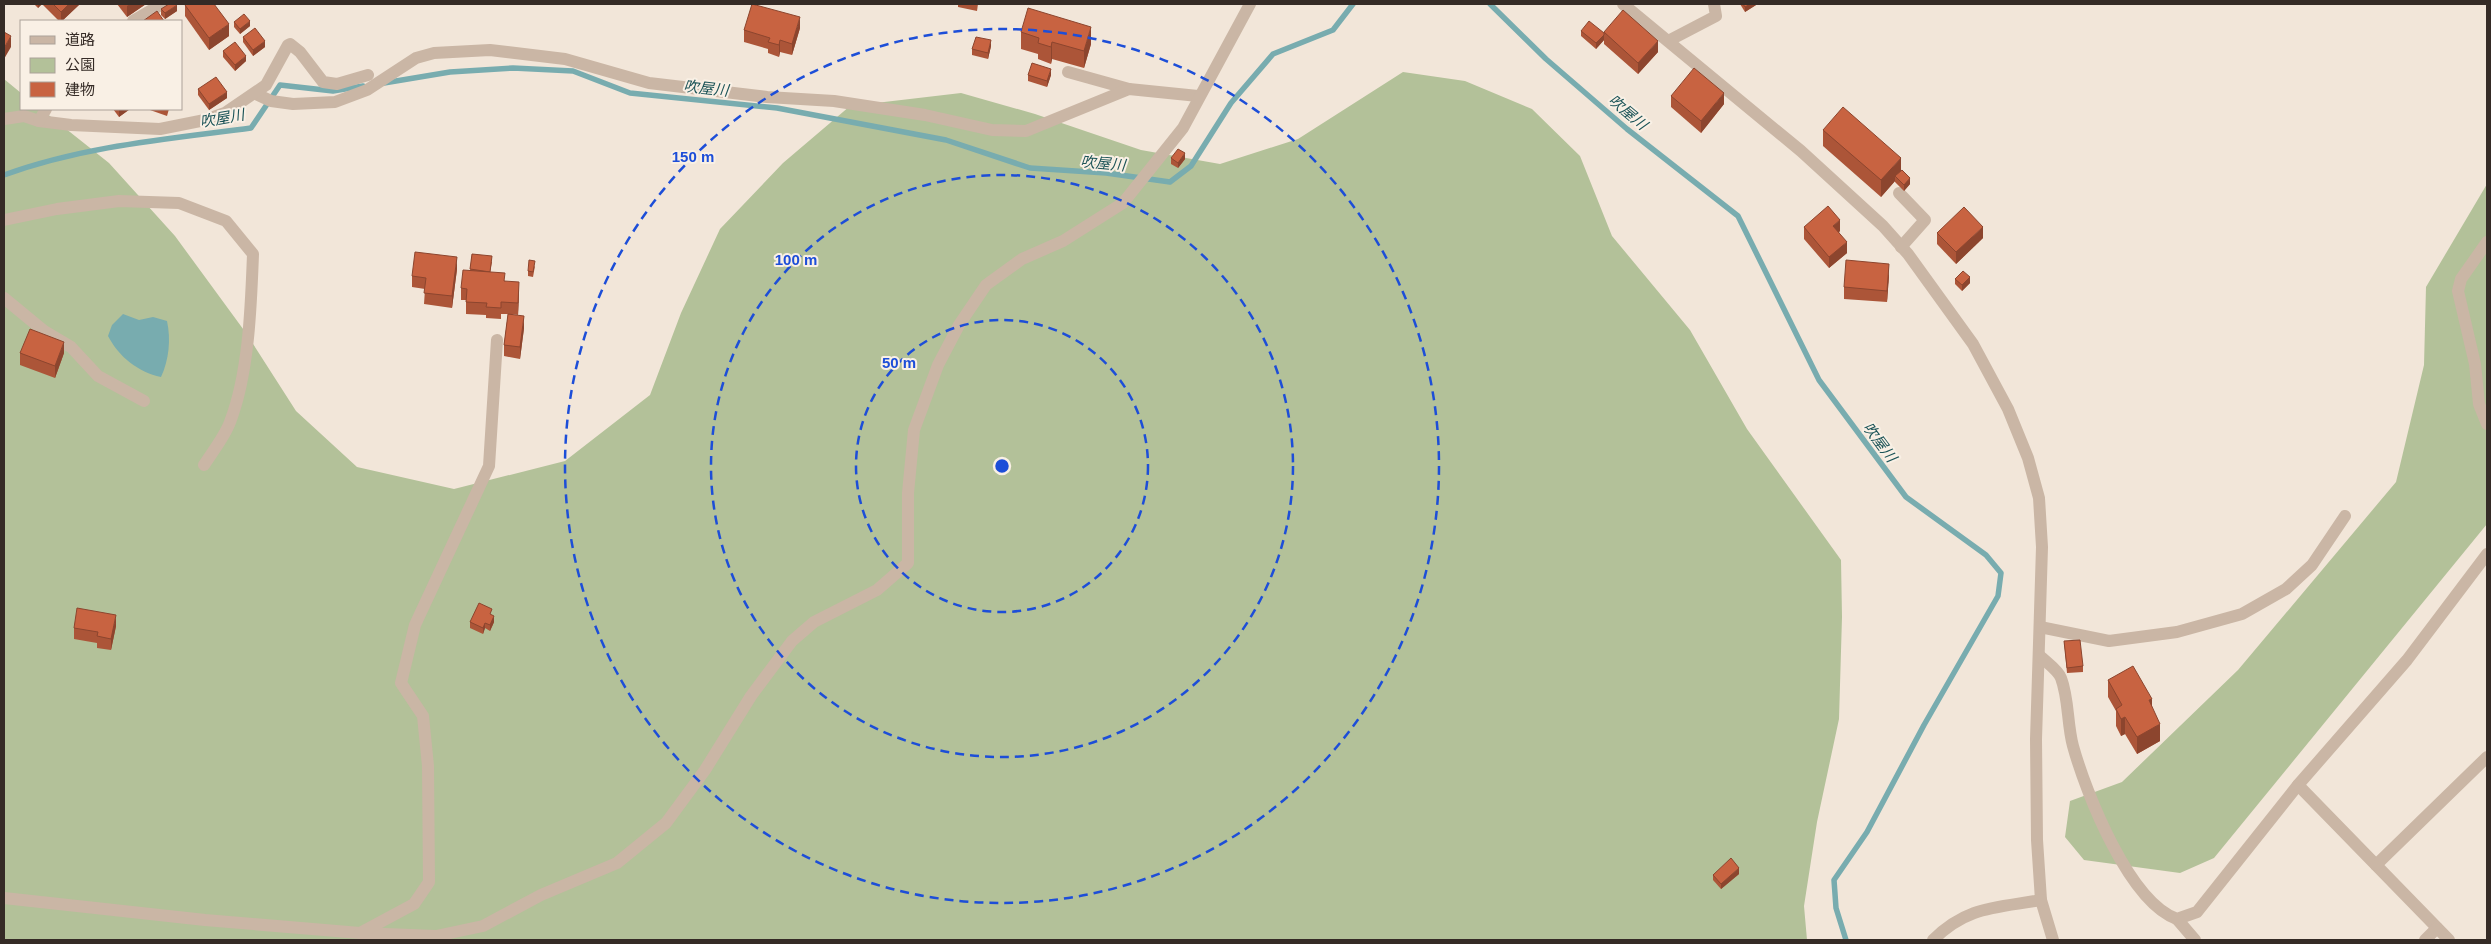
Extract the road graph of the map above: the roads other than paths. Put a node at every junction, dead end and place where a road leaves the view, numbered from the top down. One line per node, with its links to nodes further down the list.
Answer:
1 (162, 4): 5 (street)
2 (1250, 4): 11 (street)
3 (1623, 4): 6 (street)
4 (1714, 4): 6 (street)
5 (135, 20)
6 (1670, 40): 18 (street)
7 (1068, 72): 9 (street)
8 (368, 75): 10 (street)
9 (1129, 89): 10 (street); 11 (street)
10 (256, 94): 14 (street)
11 (1198, 96): 35 (street)
12 (45, 110): 14 (street)
13 (4, 119): 14 (street)
14 (39, 121)
15 (1900, 193): 18 (street)
16 (4, 220): 23 (street)
17 (2487, 242): 22 (street)
18 (1901, 246): 26 (street)
19 (4, 298): 21 (street)
20 (497, 340): 35 (street)
21 (144, 401)
22 (2487, 424)
23 (204, 465)
24 (2345, 516): 26 (street)
25 (2487, 554): 29 (street)
26 (2040, 627): 27 (street)
27 (2040, 656): 32 (street); 33 (street)
28 (2487, 757): 30 (street)
29 (2298, 785): 30 (street); 33 (street)
30 (2376, 865): 34 (street)
31 (4, 898): 35 (street)
32 (2041, 900): 36 (street); 37 (street)
33 (2177, 919): 38 (street)
34 (2437, 928): 39 (street); 40 (street)
35 (360, 933)
36 (1934, 940)
37 (2053, 940)
38 (2196, 940)
39 (2425, 940)
40 (2449, 940)

